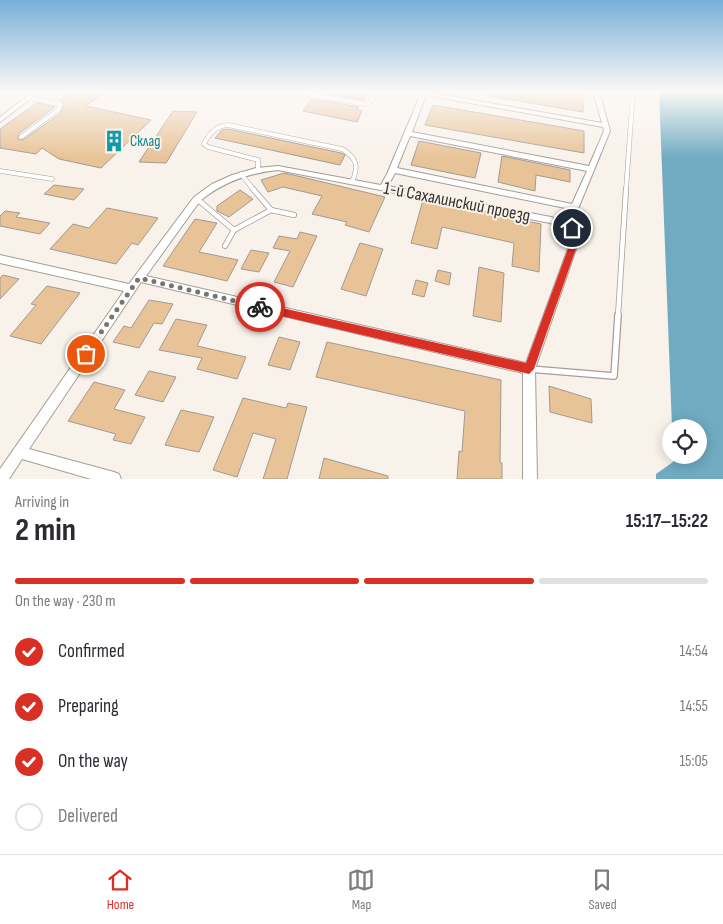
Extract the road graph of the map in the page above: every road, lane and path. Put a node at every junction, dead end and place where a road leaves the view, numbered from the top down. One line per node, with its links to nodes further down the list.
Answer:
1 (53, 113): 8 (lane)
2 (415, 113): 7 (street)
3 (538, 113): 6 (street)
4 (602, 113): 6 (street)
5 (632, 113): 25 (lane)
6 (606, 126): 10 (street)
7 (408, 132): 10 (street); 11 (street)
8 (21, 137)
9 (258, 169): 13 (street, 1-й Сахалинский проезд); 15 (street, 1-й Сахалинский проезд); 15 (lane)
10 (591, 169): 11 (street)
11 (393, 170): 16 (street)
12 (0, 171): 14 (lane)
13 (241, 174): 17 (street, 1-й Сахалинский проезд); 18 (lane)
14 (52, 179)
15 (352, 182): 16 (street, 1-й Сахалинский проезд)
16 (384, 187): 25 (street, 1-й Сахалинский проезд)
17 (196, 199): 20 (lane); 23 (street, 1-й Сахалинский проезд)
18 (271, 210): 19 (lane); 20 (lane)
19 (294, 215)
20 (234, 230): 21 (lane)
21 (225, 246)
22 (0, 259): 24 (street)
23 (139, 278): 24 (street, 1-й Сахалинский проезд); 25 (street)
24 (131, 289): 26 (street, 1-й Сахалинский проезд)
25 (529, 369): 29 (street)
26 (19, 452): 27 (street, 1-й Сахалинский проезд); 28 (street)
27 (1, 479)
28 (114, 479)
29 (530, 479)

